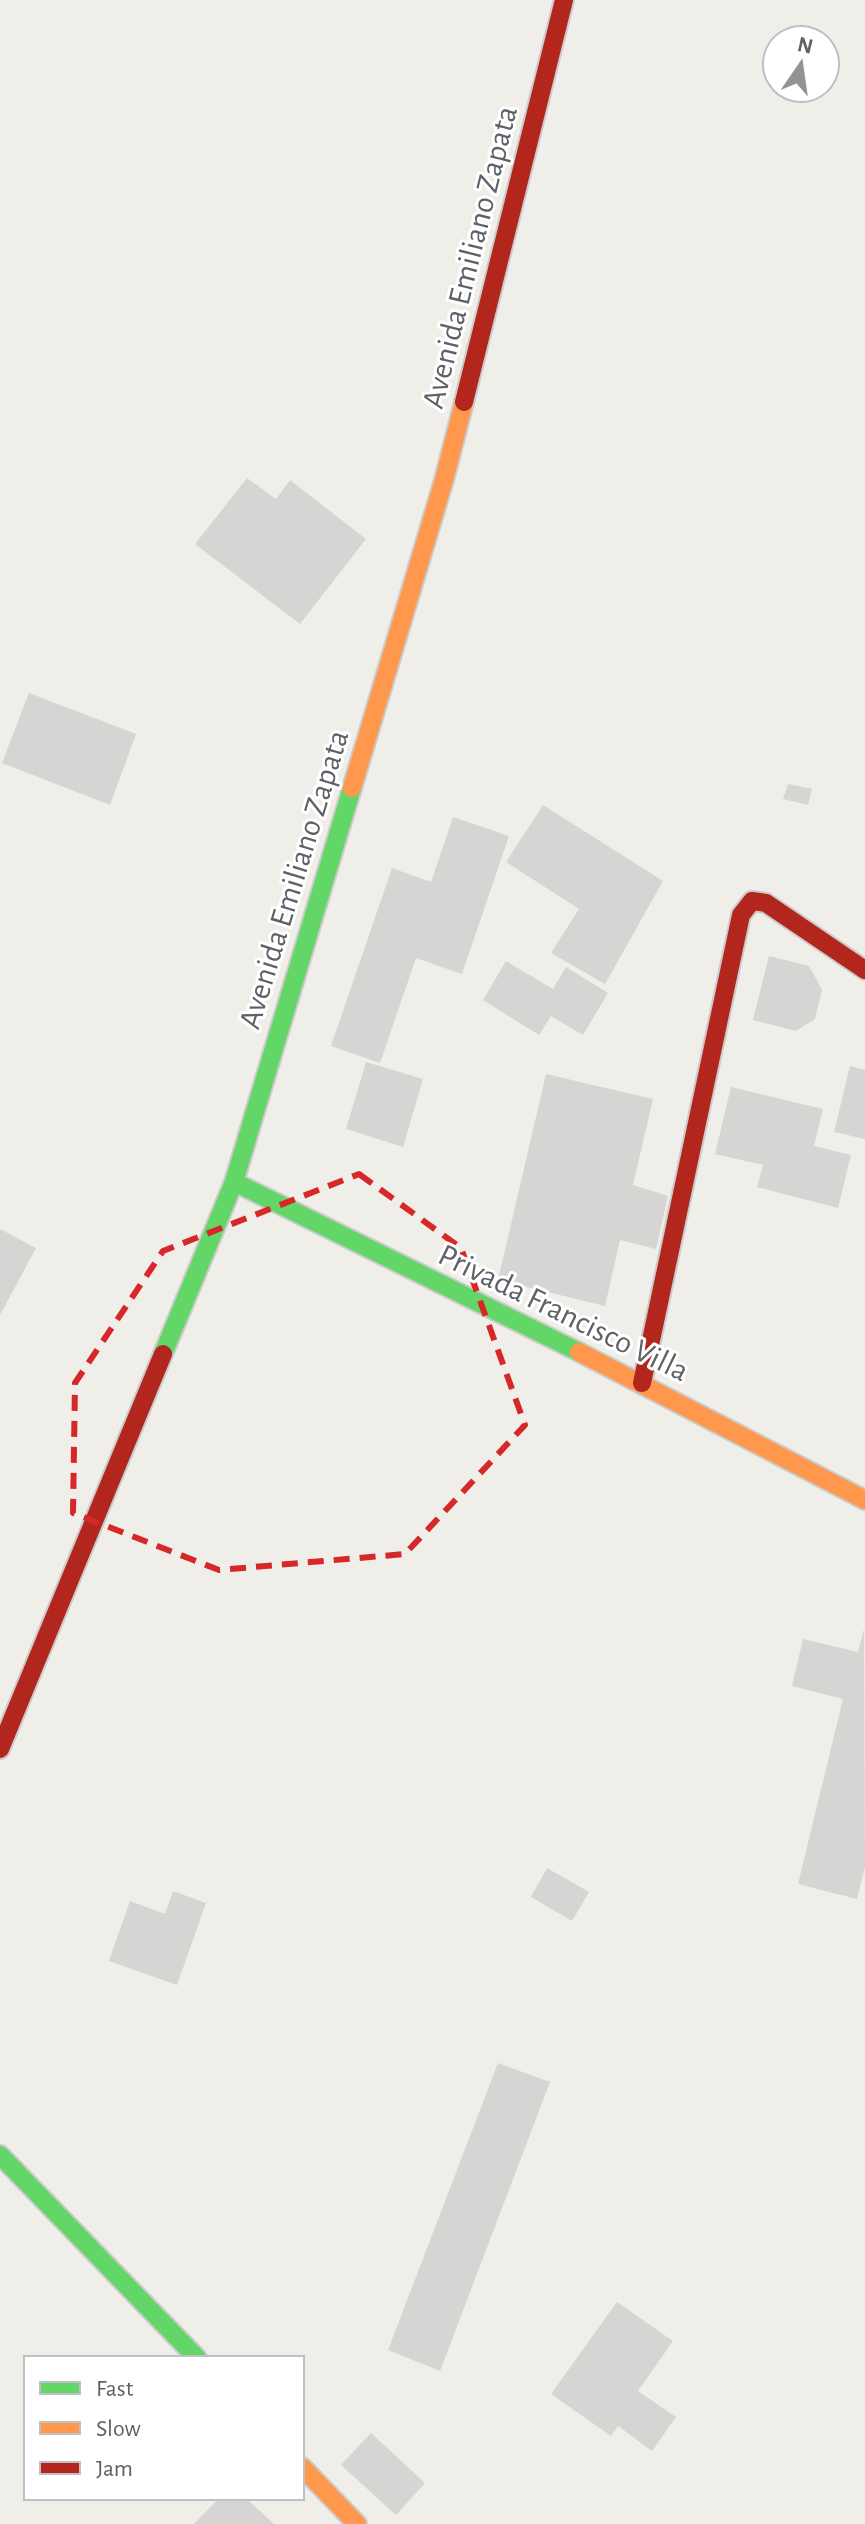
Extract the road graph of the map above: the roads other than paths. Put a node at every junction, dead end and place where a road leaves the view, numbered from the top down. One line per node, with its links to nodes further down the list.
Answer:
1 (564, 0): 3 (street, Avenida Emiliano Zapata)
2 (865, 970): 4 (street)
3 (234, 1182): 4 (street, Privada Francisco Villa); 6 (street, Avenida Emiliano Zapata)
4 (642, 1383): 5 (street, Privada Francisco Villa)
5 (865, 1500)
6 (0, 1749)
7 (0, 2155): 8 (street)
8 (195, 2356)
9 (304, 2469): 10 (street)
10 (357, 2524)

